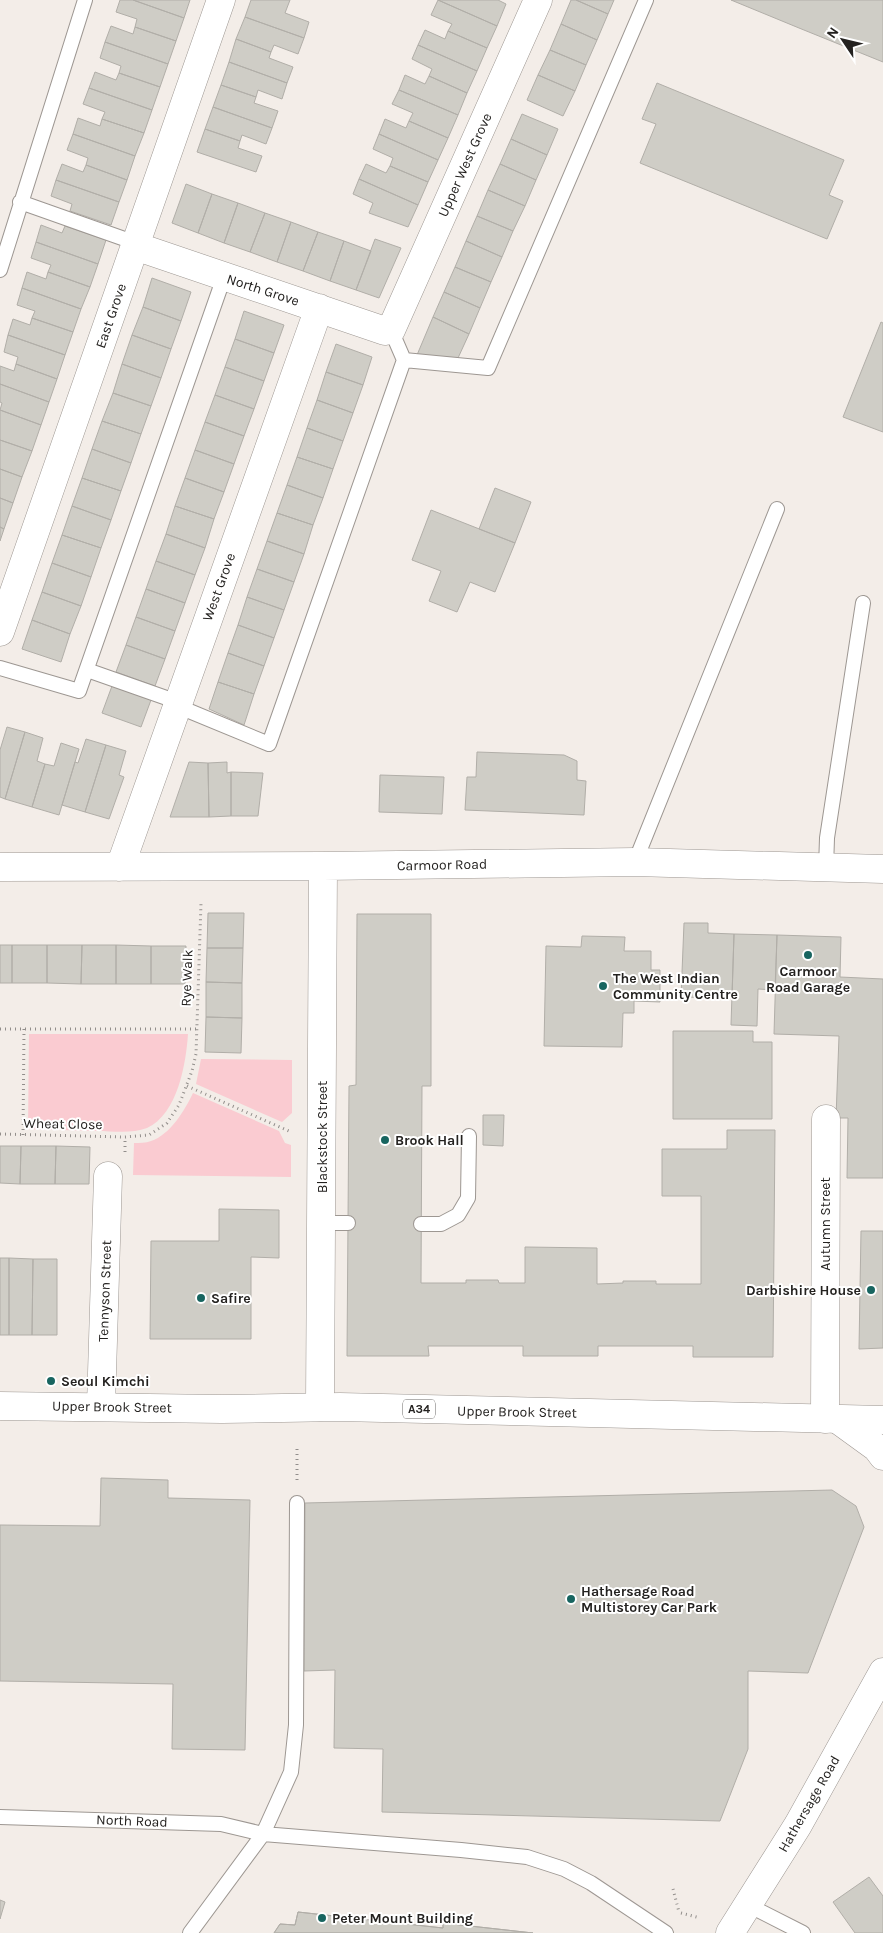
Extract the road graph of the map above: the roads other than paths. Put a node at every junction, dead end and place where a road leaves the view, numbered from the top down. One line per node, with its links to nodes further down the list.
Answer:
1 (85, 0): 5 (lane)
2 (222, 0): 6 (main road, East Grove)
3 (538, 0): 10 (main road, Upper West Grove)
4 (646, 0): 11 (lane)
5 (20, 202): 6 (lane); 7 (lane)
6 (136, 244): 8 (main road, North Grove); 14 (main road, East Grove)
7 (0, 270)
8 (224, 277): 9 (main road, North Grove); 16 (lane)
9 (318, 308): 10 (main road, North Grove); 17 (main road, West Grove)
10 (392, 330): 11 (lane)
11 (404, 360): 17 (lane)
12 (777, 509): 18 (lane)
13 (863, 603): 22 (lane)
14 (1, 625)
15 (0, 668): 16 (lane)
16 (87, 670): 17 (lane)
17 (178, 704): 21 (main road, West Grove)
18 (635, 862): 19 (main road, Carmoor Road); 22 (main road, Carmoor Road)
19 (323, 866): 21 (main road, Carmoor Road); 27 (main road, Blackstock Street)
20 (0, 867): 21 (main road, Carmoor Road)
21 (120, 867)
22 (826, 868): 23 (main road, Carmoor Road)
23 (883, 869)
24 (826, 1119): 33 (main road, Autumn Street)
25 (469, 1136): 29 (lane)
26 (108, 1176): 31 (main road, Tennyson Street)
27 (321, 1223): 28 (lane); 32 (main road, Blackstock Street)
28 (348, 1223)
29 (421, 1224)
30 (0, 1406): 31 (main road, Upper Brook Street / A34)
31 (102, 1406): 32 (main road, Upper Brook Street / A34)
32 (320, 1407): 33 (main road, Upper Brook Street / A34)
33 (831, 1419): 34 (main road, Upper Brook Street / A34); 35 (main road)
34 (883, 1420)
35 (883, 1456)
36 (297, 1503): 39 (lane)
37 (883, 1672): 40 (main road, Hathersage Road)
38 (0, 1817): 39 (lane, North Road)
39 (263, 1834): 41 (lane); 42 (lane, North Road)
40 (748, 1905): 43 (main road, Hathersage Road); 44 (lane)
41 (190, 1933)
42 (666, 1933)
43 (730, 1933)
44 (803, 1933)

